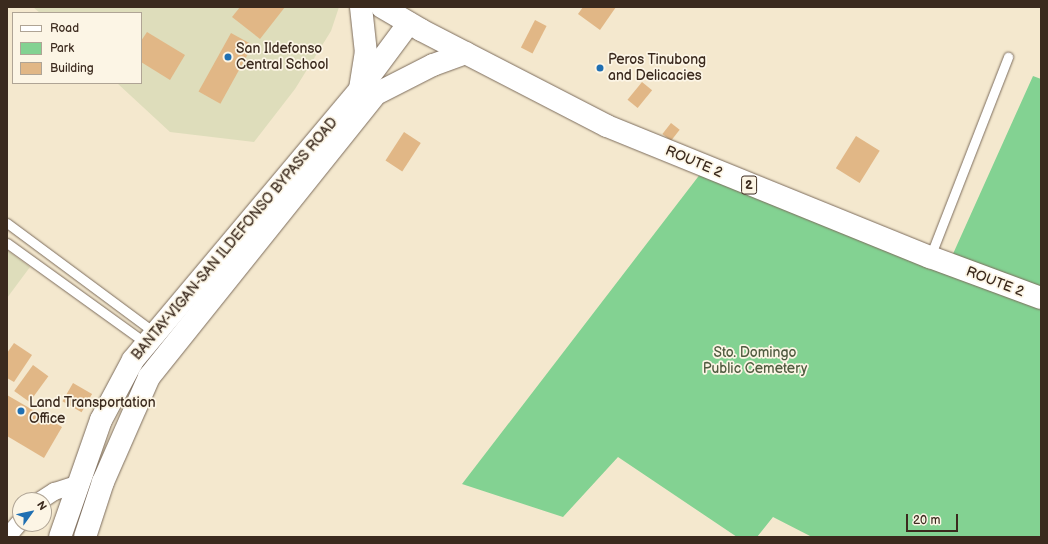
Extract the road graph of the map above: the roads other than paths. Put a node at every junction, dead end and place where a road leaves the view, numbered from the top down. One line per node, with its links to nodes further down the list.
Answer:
1 (361, 7): 6 (main road)
2 (382, 7): 3 (main road, ROUTE 2 / 2)
3 (415, 27): 4 (main road, ROUTE 2 / 2); 6 (main road, BANTAY-VIGAN-SAN ILDEFONSO BYPASS ROAD)
4 (466, 53): 6 (main road); 10 (main road, ROUTE 2 / 2)
5 (1008, 58): 10 (lane)
6 (367, 92): 13 (main road, BANTAY-VIGAN-SAN ILDEFONSO BYPASS ROAD)
7 (7, 223): 9 (lane)
8 (7, 243): 11 (lane)
9 (37, 246): 11 (lane); 13 (lane)
10 (930, 257): 12 (main road, ROUTE 2 / 2)
11 (28, 258): 13 (lane)
12 (1041, 298)
13 (160, 345): 14 (main road, BANTAY-VIGAN-SAN ILDEFONSO BYPASS ROAD); 17 (main road, BANTAY-VIGAN-SAN ILDEFONSO BYPASS ROAD)
14 (78, 483): 15 (street); 16 (main road, BANTAY-VIGAN-SAN ILDEFONSO BYPASS ROAD)
15 (52, 492)
16 (60, 537)
17 (85, 537)

